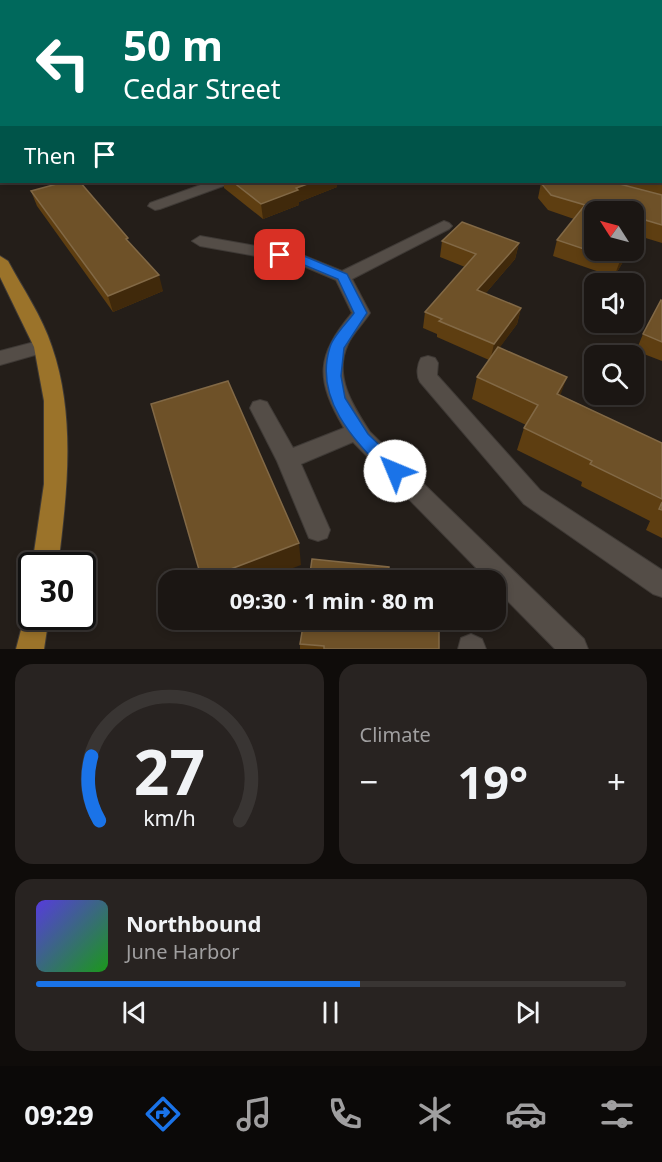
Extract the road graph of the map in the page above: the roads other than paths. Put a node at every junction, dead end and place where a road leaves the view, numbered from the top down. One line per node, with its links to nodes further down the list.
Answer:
1 (218, 183): 2 (street)
2 (155, 206)
3 (444, 226): 6 (street)
4 (200, 241): 6 (street)
5 (0, 261): 7 (main road)
6 (343, 277): 11 (street)
7 (42, 346): 8 (street); 14 (main road)
8 (0, 358)
9 (428, 363): 15 (street)
10 (260, 408): 12 (street)
11 (358, 431): 12 (street); 18 (street)
12 (288, 460): 13 (street)
13 (318, 530)
14 (47, 552)
15 (662, 585)
16 (33, 630): 17 (main road)
17 (30, 649)
18 (574, 649)

